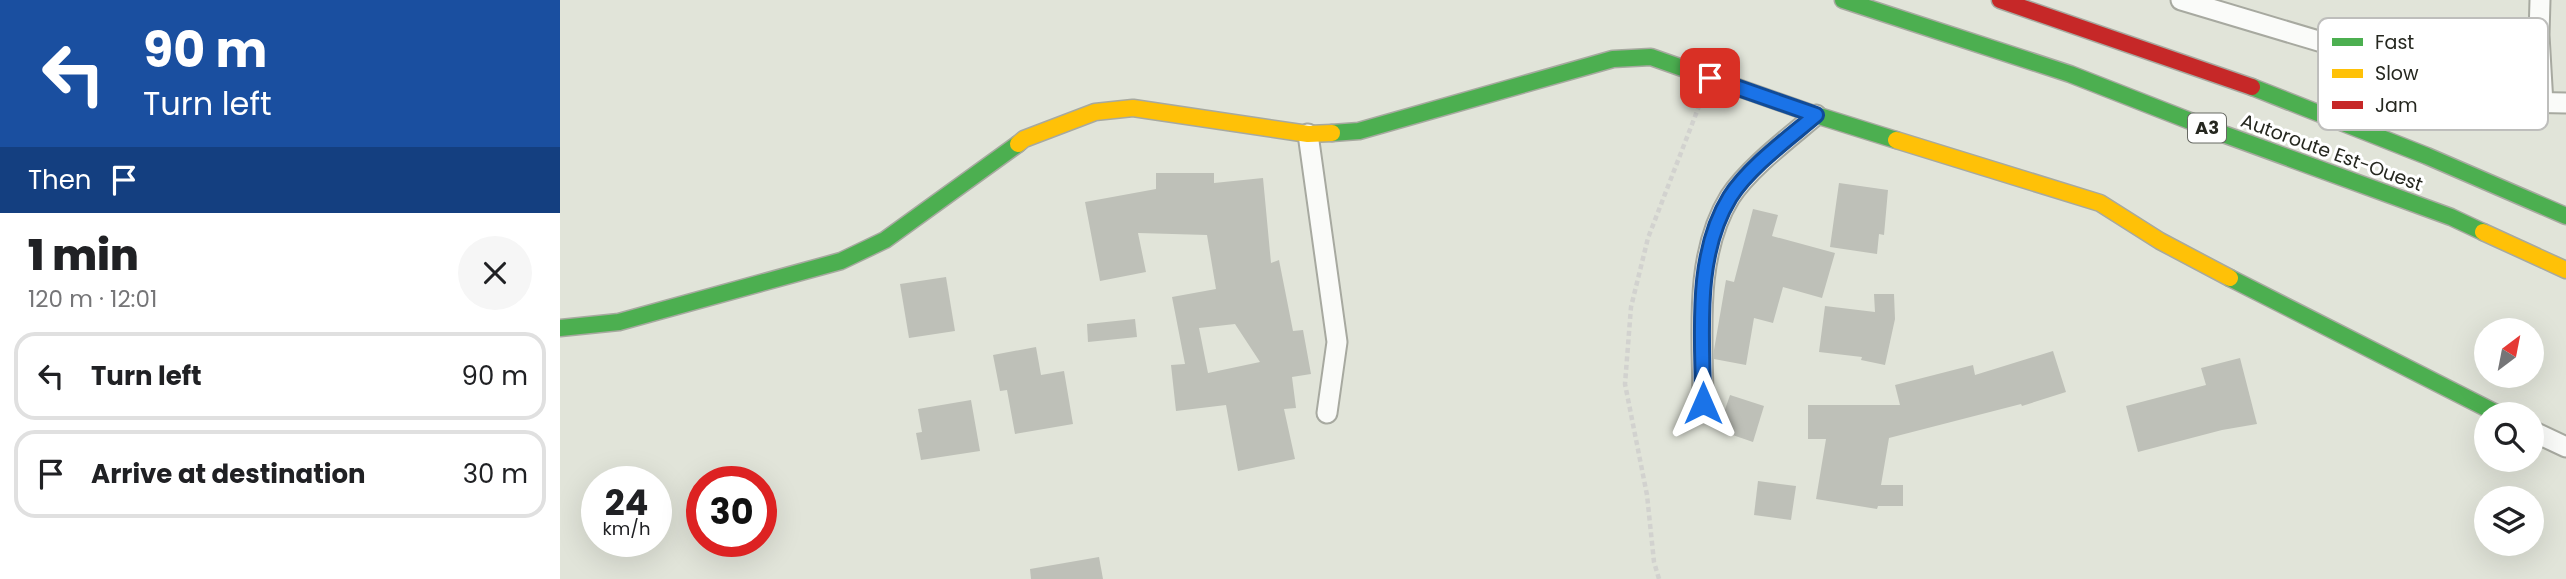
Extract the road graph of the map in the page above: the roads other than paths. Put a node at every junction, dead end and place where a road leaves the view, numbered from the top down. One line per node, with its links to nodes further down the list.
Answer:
1 (1843, 0): 14 (main road, Autoroute Est-Ouest / A3)
2 (2000, 0): 9 (main road, Autoroute Est-Ouest)
3 (2181, 0): 6 (street)
4 (2540, 0): 5 (street)
5 (2539, 18)
6 (2318, 40)
7 (2566, 103): 8 (street)
8 (2548, 104)
9 (2318, 114)
10 (1816, 115): 12 (main road); 16 (main road); 17 (street)
11 (2359, 130): 13 (main road, Autoroute Est-Ouest)
12 (1308, 134): 15 (main road); 18 (street)
13 (2566, 216)
14 (2566, 270)
15 (560, 328)
16 (2474, 402)
17 (1703, 403)
18 (1327, 413)
19 (2544, 437): 20 (street)
20 (2566, 447)

